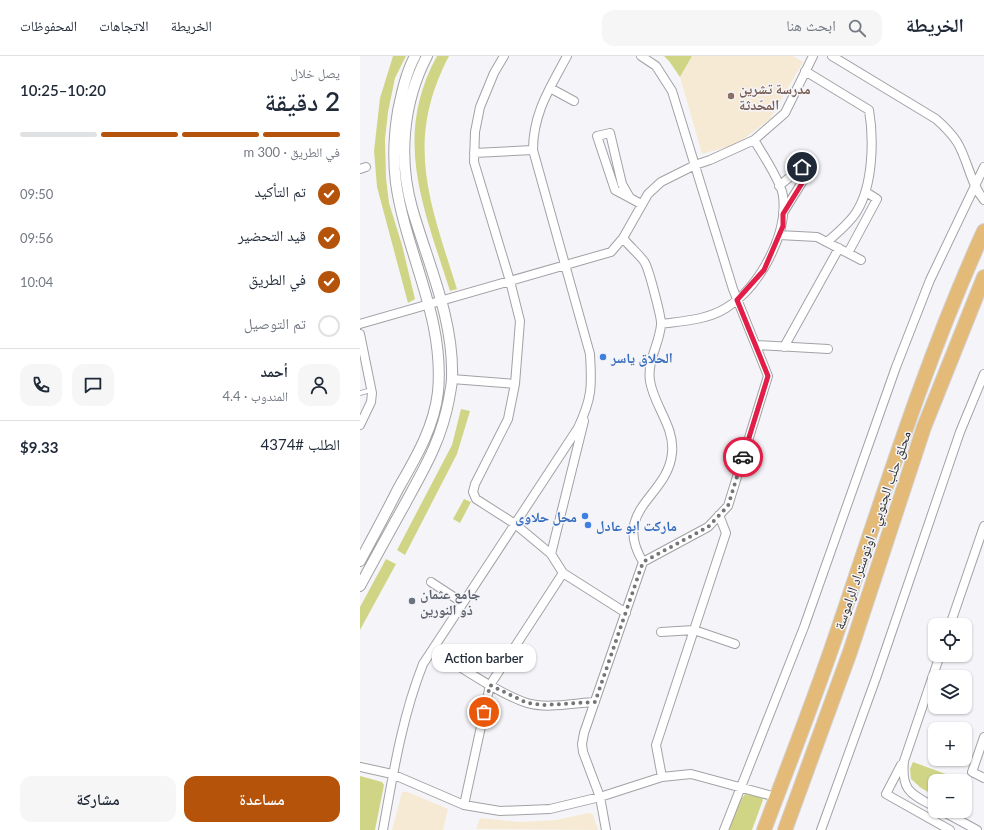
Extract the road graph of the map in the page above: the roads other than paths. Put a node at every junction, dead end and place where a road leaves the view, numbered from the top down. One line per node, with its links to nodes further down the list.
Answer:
1 (415, 56): 35 (street)
2 (428, 56): 34 (street)
3 (504, 56): 13 (street)
4 (567, 56): 9 (street)
5 (640, 56): 14 (street)
6 (813, 56): 8 (street)
7 (832, 56): 17 (street)
8 (805, 72): 11 (street); 18 (street)
9 (550, 88): 10 (street); 12 (street)
10 (574, 101)
11 (754, 140): 14 (street); 16 (street)
12 (533, 150): 13 (street); 30 (street)
13 (474, 153): 32 (street)
14 (694, 165): 21 (street); 33 (street)
15 (984, 167): 17 (street)
16 (779, 186): 22 (street); 22 (street)
17 (975, 186): 20 (street); 76 (street)
18 (866, 192): 26 (street); 28 (street)
19 (630, 198): 19 (street); 21 (street)
20 (984, 200)
21 (641, 204): 25 (street)
22 (783, 214): 24 (street)
23 (984, 231): 78 (highway, محلق حلب الجنوبي - اوتوستراد الراموسة)
24 (779, 235): 26 (street); 33 (street)
25 (623, 238): 30 (street); 37 (street)
26 (827, 242): 27 (street)
27 (839, 248): 28 (street); 40 (street)
28 (848, 253): 29 (street)
29 (861, 260)
30 (564, 265): 32 (street); 47 (street)
31 (984, 277): 86 (highway, محلق حلب الجنوبي - اوتوستراد الراموسة)
32 (510, 281): 34 (street); 44 (street)
33 (737, 300): 37 (street); 39 (street)
34 (441, 301): 35 (street); 43 (street)
35 (430, 304): 36 (street); 49 (street)
36 (360, 324)
37 (661, 324): 56 (street)
38 (360, 334): 45 (street)
39 (756, 345): 40 (street); 51 (street)
40 (784, 347): 41 (street)
41 (828, 349)
42 (984, 374): 87 (street)
43 (452, 378): 44 (street); 50 (street)
44 (515, 384): 52 (street)
45 (372, 389): 46 (lane); 48 (street)
46 (360, 393)
47 (588, 405): 52 (street); 54 (street)
48 (360, 425)
49 (393, 500): 50 (street); 55 (street)
50 (403, 506): 59 (street)
51 (719, 515): 56 (street); 63 (street)
52 (515, 524): 54 (street); 60 (street)
53 (984, 526): 62 (street)
54 (551, 554): 57 (street)
55 (360, 561)
56 (643, 562): 61 (street)
57 (563, 573): 61 (street); 68 (street)
58 (431, 582): 60 (street)
59 (360, 586)
60 (463, 603): 66 (street)
61 (626, 613): 69 (street)
62 (952, 618)
63 (694, 630): 64 (street); 65 (street); 74 (street)
64 (661, 632)
65 (735, 644)
66 (433, 650): 68 (street); 73 (street)
67 (938, 662): 71 (street)
68 (490, 685): 69 (street); 80 (street)
69 (595, 702): 77 (street)
70 (984, 737): 75 (street)
71 (904, 761): 79 (street); 88 (street)
72 (360, 767): 73 (street)
73 (392, 774): 80 (street); 82 (street)
74 (662, 777): 76 (street); 77 (street)
75 (984, 778)
76 (742, 788): 78 (street); 84 (street)
77 (600, 797): 80 (street); 83 (street)
78 (776, 797): 85 (highway, محلق حلب الجنوبي - اوتوستراد الراموسة)
79 (928, 803)
80 (464, 805)
81 (955, 818): 89 (street)
82 (383, 830)
83 (606, 830)
84 (724, 830)
85 (764, 830)
86 (785, 830)
87 (821, 830)
88 (950, 830)
89 (977, 830)

